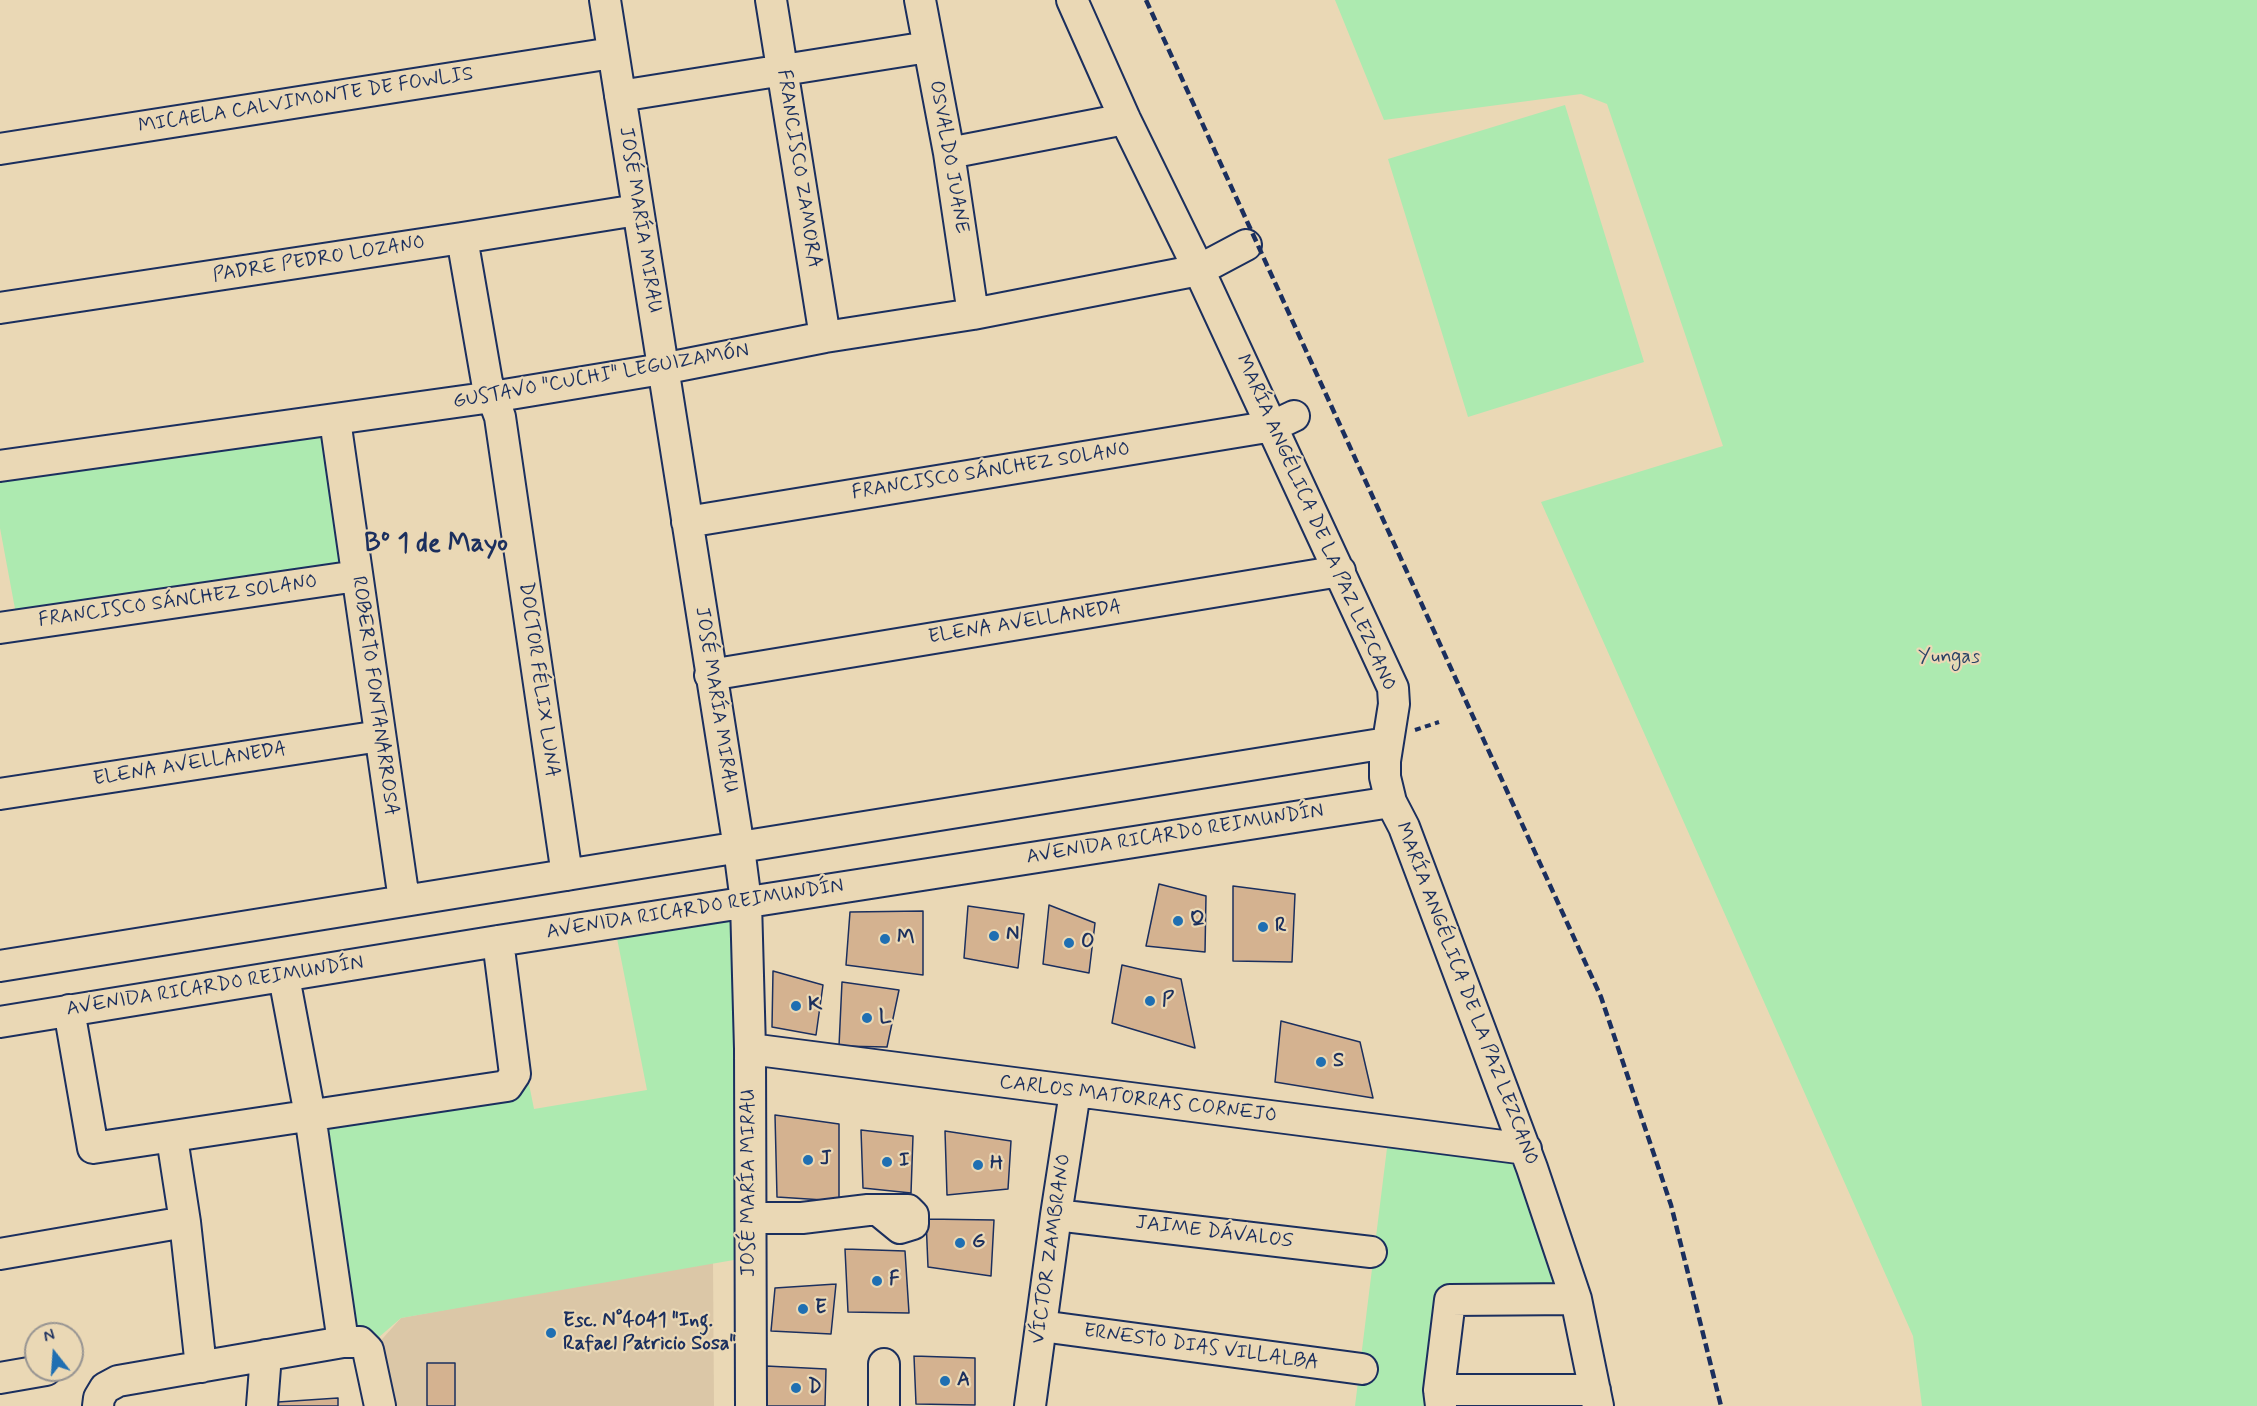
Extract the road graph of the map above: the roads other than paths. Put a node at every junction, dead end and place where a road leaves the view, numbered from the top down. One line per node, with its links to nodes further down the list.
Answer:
1 (604, 0): 6 (street, JOSÉ MARÍA MIRAU)
2 (771, 0): 7 (street, FRANCISCO ZAMORA)
3 (920, 0): 5 (street, OSVALDO JUANE)
4 (1072, 0): 9 (street, MARÍA ANGÉLICA DE LA PAZ LEZCANO)
5 (928, 47): 7 (street); 11 (street, OSVALDO JUANE)
6 (612, 52): 8 (street, JOSÉ MARÍA MIRAU); 10 (street, MICAELA CALVIMONTE DE FOWLIS)
7 (783, 71): 8 (street); 18 (street, FRANCISCO ZAMORA)
8 (620, 96): 12 (street, JOSÉ MARÍA MIRAU)
9 (1125, 118): 11 (street); 15 (street, MARÍA ANGÉLICA DE LA PAZ LEZCANO)
10 (0, 149)
11 (949, 153): 17 (street, OSVALDO JUANE)
12 (637, 210): 13 (street, PADRE PEDRO LOZANO); 19 (street, JOSÉ MARÍA MIRAU)
13 (462, 238): 16 (street, PADRE PEDRO LOZANO); 20 (street, DOCTOR FÉLIX LUNA)
14 (1246, 245): 15 (street, GUSTAVO "CUCHI" LEGUIZAMÓN)
15 (1199, 270): 17 (street, GUSTAVO "CUCHI" LEGUIZAMÓN); 22 (street, MARÍA ANGÉLICA DE LA PAZ LEZCANO)
16 (0, 308)
17 (973, 314): 18 (street, GUSTAVO "CUCHI" LEGUIZAMÓN)
18 (825, 337): 19 (street, GUSTAVO "CUCHI" LEGUIZAMÓN)
19 (662, 369): 20 (street, GUSTAVO "CUCHI" LEGUIZAMÓN); 24 (street, JOSÉ MARÍA MIRAU)
20 (492, 397): 21 (street, GUSTAVO "CUCHI" LEGUIZAMÓN); 34 (street, DOCTOR FÉLIX LUNA)
21 (335, 420): 23 (street, GUSTAVO "CUCHI" LEGUIZAMÓN); 26 (street, ROBERTO FONTANARROSA)
22 (1283, 421): 24 (street, FRANCISCO SÁNCHEZ SOLANO); 25 (street, MARÍA ANGÉLICA DE LA PAZ LEZCANO)
23 (0, 466)
24 (687, 522): 28 (street, JOSÉ MARÍA MIRAU)
25 (1340, 571): 28 (street, ELENA AVELLANEDA); 30 (street, MARÍA ANGÉLICA DE LA PAZ LEZCANO)
26 (357, 576): 27 (street, FRANCISCO SÁNCHEZ SOLANO); 29 (street, ROBERTO FONTANARROSA)
27 (0, 628)
28 (710, 675): 33 (street, JOSÉ MARÍA MIRAU)
29 (380, 736): 31 (street, ELENA AVELLANEDA); 35 (street, ROBERTO FONTANARROSA)
30 (1388, 743): 32 (street, MARÍA ANGÉLICA DE LA PAZ LEZCANO); 33 (street)
31 (0, 794)
32 (1391, 801): 36 (street, AVENIDA RICARDO REIMUNDÍN); 46 (street, MARÍA ANGÉLICA DE LA PAZ LEZCANO)
33 (739, 848): 34 (street); 36 (street, JOSÉ MARÍA MIRAU)
34 (567, 875): 35 (street)
35 (404, 900): 38 (street)
36 (746, 902): 37 (street, AVENIDA RICARDO REIMUNDÍN); 42 (street, JOSÉ MARÍA MIRAU)
37 (498, 941): 39 (street, AVENIDA RICARDO REIMUNDÍN); 44 (street)
38 (0, 966)
39 (284, 977): 40 (street, AVENIDA RICARDO REIMUNDÍN); 44 (street)
40 (69, 1010): 41 (street, AVENIDA RICARDO REIMUNDÍN); 45 (street)
41 (0, 1022)
42 (750, 1049): 43 (street, CARLOS MATORRAS CORNEJO); 49 (street, JOSÉ MARÍA MIRAU)
43 (1076, 1092): 46 (street, CARLOS MATORRAS CORNEJO); 48 (street, VÍCTOR ZAMBRANO)
44 (310, 1115): 45 (street); 55 (street)
45 (172, 1138): 50 (street)
46 (1526, 1149): 53 (street, MARÍA ANGÉLICA DE LA PAZ LEZCANO)
47 (878, 1210): 49 (street)
48 (1056, 1215): 51 (street, JAIME DÁVALOS); 54 (street, VÍCTOR ZAMBRANO)
49 (751, 1218): 67 (street, JOSÉ MARÍA MIRAU)
50 (185, 1222): 52 (street); 58 (street)
51 (1371, 1252)
52 (0, 1254)
53 (1576, 1299): 62 (street); 63 (street, MARÍA ANGÉLICA DE LA PAZ LEZCANO)
54 (1041, 1326): 59 (street, ERNESTO DIAS VILLALBA); 69 (street, VÍCTOR ZAMBRANO)
55 (355, 1346): 56 (street); 66 (street)
56 (266, 1355): 58 (street); 65 (street)
57 (884, 1364): 68 (street)
58 (201, 1367): 64 (street)
59 (1362, 1369)
60 (24, 1374): 61 (street)
61 (0, 1378)
62 (1440, 1398): 63 (street)
63 (1596, 1398)
64 (98, 1406)
65 (262, 1406)
66 (380, 1406)
67 (752, 1406)
68 (884, 1406)
69 (1030, 1406)

